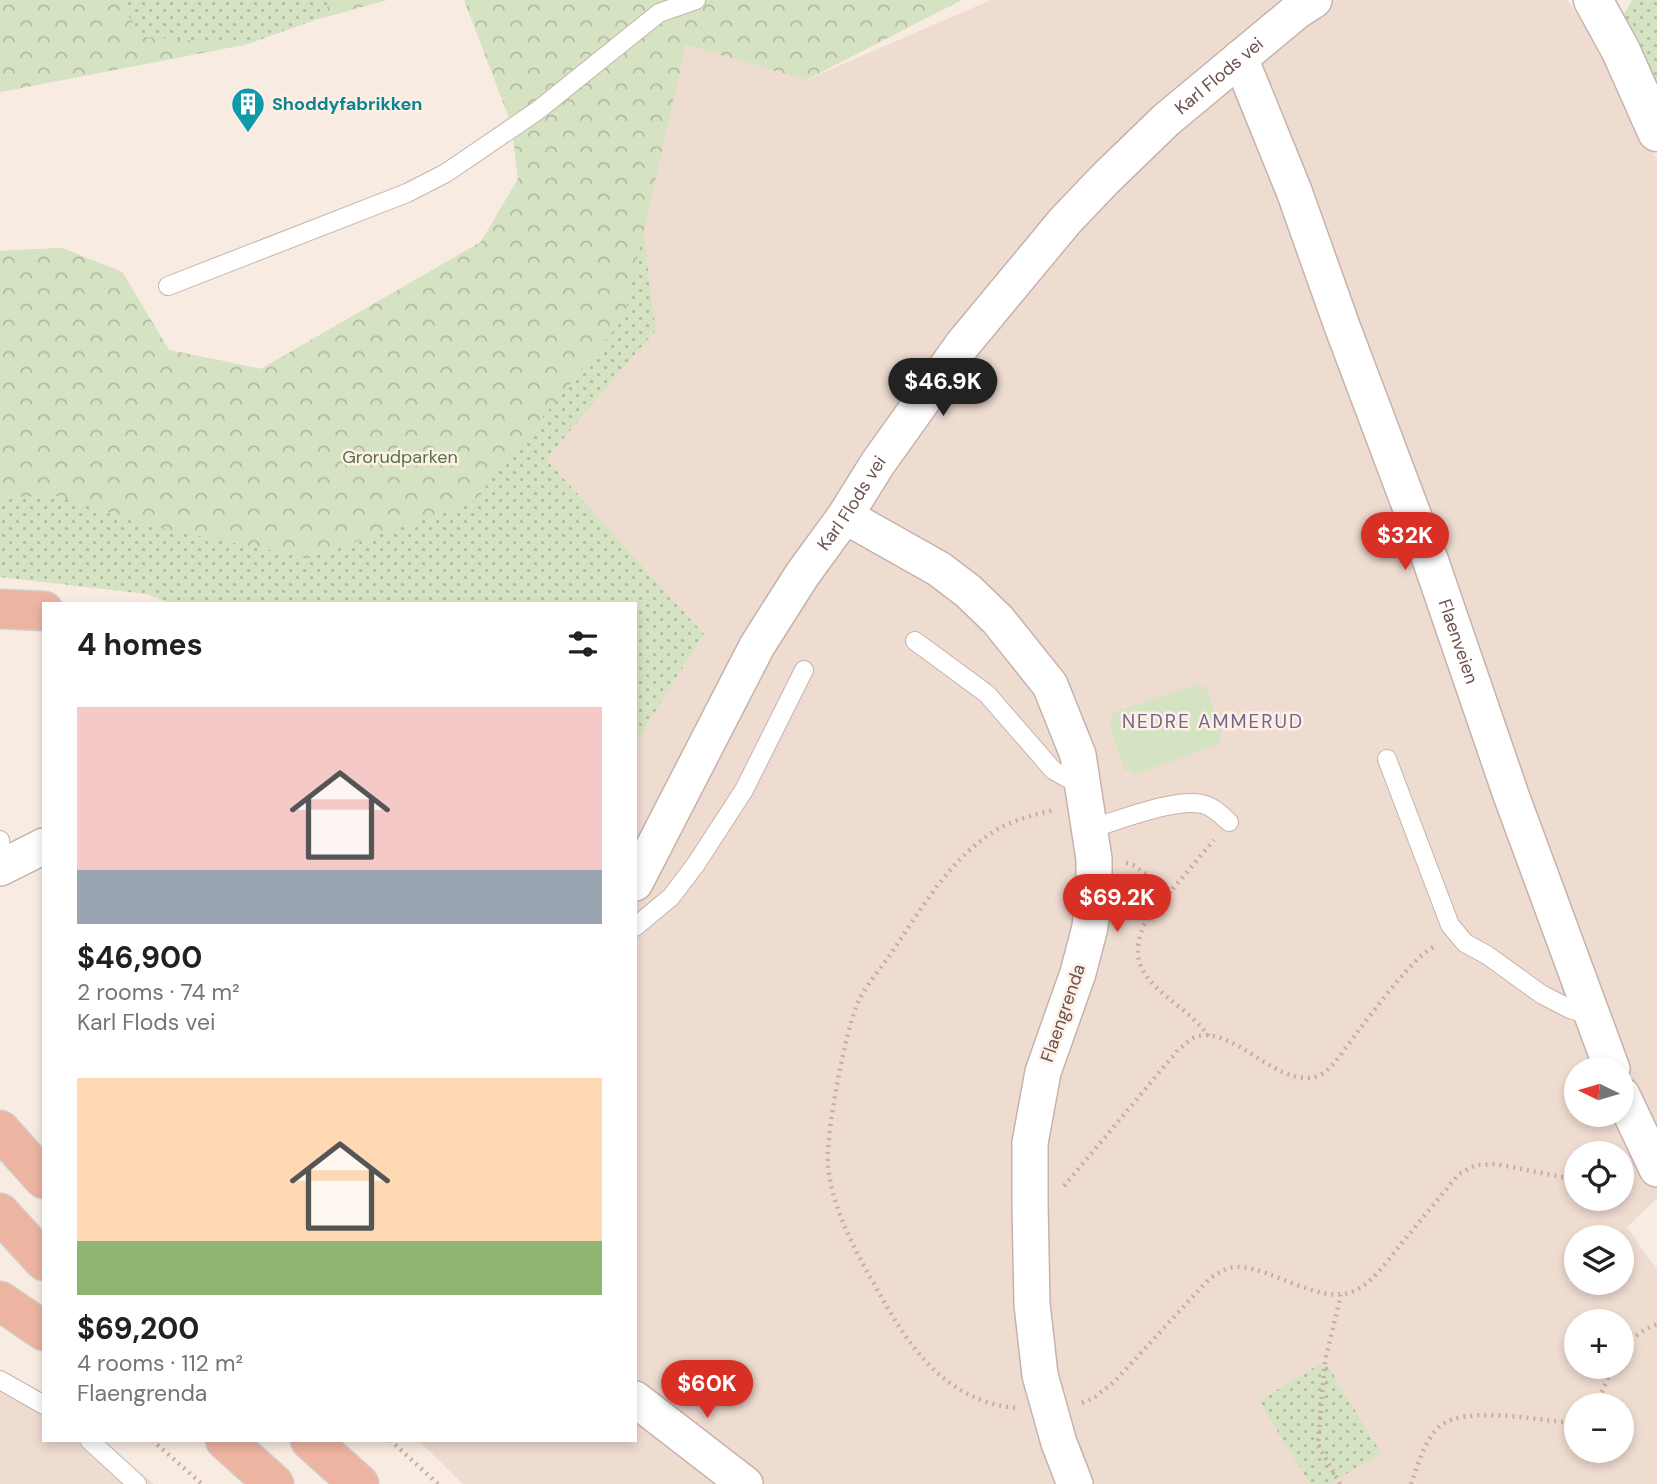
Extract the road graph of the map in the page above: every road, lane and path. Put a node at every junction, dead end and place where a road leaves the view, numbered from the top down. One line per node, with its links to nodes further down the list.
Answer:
1 (696, 0): 6 (lane)
2 (1314, 0): 4 (street, Karl Flods vei)
3 (1593, 0): 5 (street)
4 (1240, 58): 7 (street, Karl Flods vei); 21 (street, Flaenveien)
5 (1657, 132)
6 (168, 286)
7 (845, 516): 13 (street, Flaengrenda); 17 (street, Karl Flods vei)
8 (0, 609): 9 (highway)
9 (42, 611)
10 (915, 641): 13 (lane)
11 (804, 670): 19 (lane)
12 (1387, 759): 20 (lane)
13 (1088, 819): 14 (lane); 18 (path); 29 (street, Flaengrenda); 40 (path)
14 (1229, 822): 18 (path)
15 (42, 847): 16 (street)
16 (1, 858)
17 (637, 879)
18 (1171, 891): 22 (path)
19 (637, 925)
20 (1465, 943): 21 (lane); 22 (path)
21 (1591, 1015): 23 (street, Flaenveien)
22 (1210, 1036): 29 (path)
23 (1607, 1057)
24 (1634, 1120): 26 (street)
25 (0, 1130): 27 (highway)
26 (1657, 1169)
27 (42, 1177)
28 (1564, 1177): 32 (path)
29 (1030, 1203): 40 (street, Flaengrenda)
30 (0, 1213): 31 (highway)
31 (42, 1259)
32 (1341, 1295): 40 (path); 54 (path)
33 (0, 1300): 35 (highway)
34 (1657, 1324): 36 (path)
35 (42, 1330)
36 (1634, 1338)
37 (0, 1380): 39 (lane)
38 (637, 1401): 52 (street)
39 (42, 1404)
40 (1050, 1412): 53 (street, Flaengrenda)
41 (1564, 1422): 55 (path)
42 (91, 1442): 47 (lane)
43 (154, 1442): 48 (path)
44 (227, 1442): 49 (highway)
45 (392, 1442): 51 (path)
46 (319, 1445): 50 (highway)
47 (137, 1484)
48 (202, 1484)
49 (274, 1484)
50 (359, 1484)
51 (438, 1484)
52 (745, 1484)
53 (1075, 1484)
54 (1339, 1484)
55 (1411, 1484)

